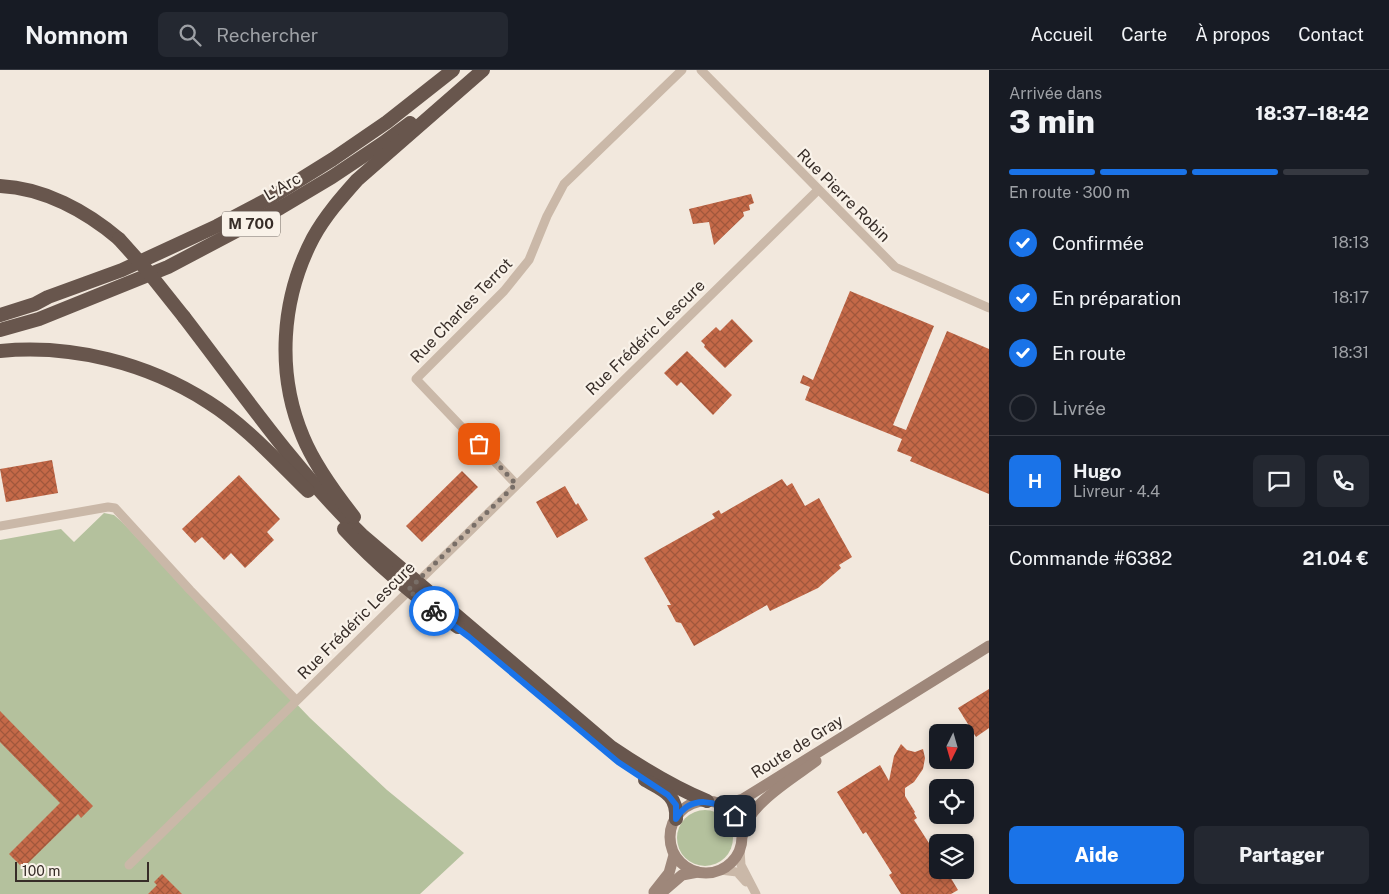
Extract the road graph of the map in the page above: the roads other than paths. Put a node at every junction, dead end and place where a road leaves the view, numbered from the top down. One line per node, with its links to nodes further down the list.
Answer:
1 (453, 70): 10 (highway, L'Arc / M 700)
2 (477, 70): 15 (highway, L'Arc / M 700)
3 (483, 70): 20 (highway)
4 (682, 70): 17 (street, Rue Charles Terrot)
5 (701, 70): 7 (street, Rue Pierre Robin)
6 (0, 186): 9 (highway)
7 (818, 190): 12 (street, Rue Pierre Robin); 17 (street, Rue Frédéric Lescure)
8 (0, 194): 9 (highway)
9 (116, 242): 14 (highway)
10 (38, 303): 11 (highway); 13 (highway, M 700)
11 (0, 307)
12 (989, 308)
13 (0, 315)
14 (181, 319): 18 (highway); 20 (highway)
15 (0, 330)
16 (0, 351): 18 (highway)
17 (516, 484): 21 (street, Rue Frédéric Lescure)
18 (314, 496): 20 (highway)
19 (0, 526): 23 (street)
20 (378, 557): 21 (highway)
21 (412, 586): 23 (street, Rue Frédéric Lescure); 25 (highway); 26 (highway)
22 (989, 646): 24 (main road, Route de Gray)
23 (296, 700): 29 (street, Rue Frédéric Lescure)
24 (866, 724): 25 (main road, Route de Gray); 27 (main road, Route de Gray)
25 (712, 802): 26 (main road); 27 (main road)
26 (676, 819): 28 (main road)
27 (741, 844): 30 (main road); 32 (street)
28 (674, 855): 31 (main road); 33 (main road)
29 (128, 865)
30 (720, 870): 31 (main road); 32 (street)
31 (698, 872): 34 (main road)
32 (755, 893)
33 (653, 894)
34 (660, 894)

